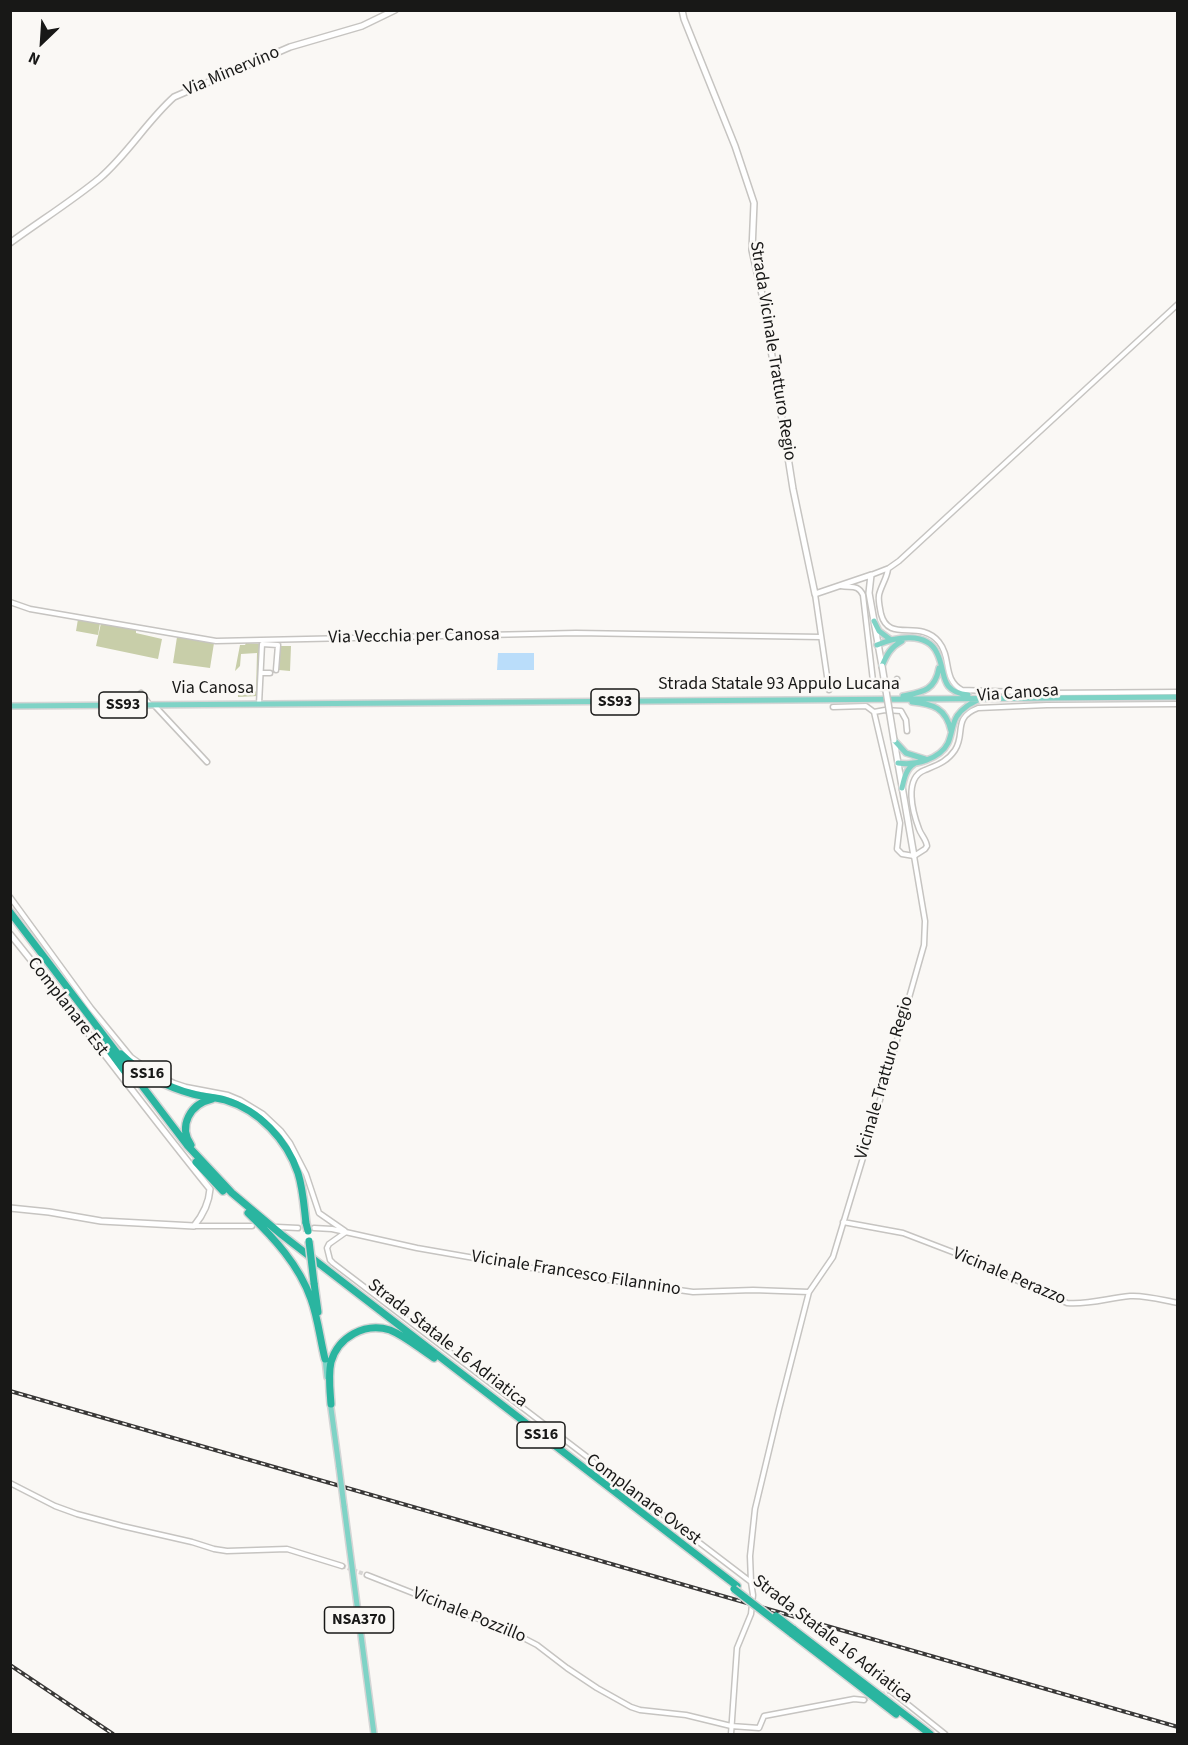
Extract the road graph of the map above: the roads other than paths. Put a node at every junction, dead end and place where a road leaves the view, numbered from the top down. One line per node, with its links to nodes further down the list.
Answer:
1 (395, 10): 3 (street, Via Minervino)
2 (682, 10): 10 (street, Strada Vicinale Tratturo Regio)
3 (10, 243)
4 (1178, 304): 5 (street)
5 (889, 568): 6 (street); 23 (street, Via Canosa)
6 (871, 575): 7 (street); 9 (street)
7 (861, 578): 8 (street); 9 (street)
8 (840, 585): 10 (street); 21 (street)
9 (870, 593): 12 (street)
10 (815, 594): 13 (street)
11 (10, 602): 13 (street, Via Vecchia per Canosa)
12 (874, 621): 14 (main road); 15 (street)
13 (821, 638): 22 (street)
14 (892, 643): 15 (main road); 16 (main road); 17 (main road)
15 (877, 645): 17 (street)
16 (940, 662): 25 (main road); 27 (main road)
17 (882, 666): 37 (street, bridge)
18 (276, 670): 19 (street)
19 (261, 673): 20 (street); 29 (street)
20 (270, 674)
21 (897, 679)
22 (829, 690)
23 (1178, 692)
24 (141, 693): 31 (street)
25 (984, 697): 26 (main road, Strada Statale 93 Appulo Lucana / SS93); 27 (main road, Strada Statale 93 Appulo Lucana / SS93); 36 (main road)
26 (1178, 697)
27 (886, 700): 28 (main road, Strada Statale 93 Appulo Lucana / SS93); 36 (main road)
28 (344, 703): 29 (main road, Via Canosa / SS93)
29 (258, 704): 31 (main road, Via Canosa / SS93)
30 (1178, 704): 42 (street, Via Canosa)
31 (152, 705): 32 (main road, Via Canosa / SS93); 39 (street)
32 (10, 706)
33 (834, 707): 34 (street)
34 (874, 712): 35 (street); 42 (street)
35 (907, 731)
36 (951, 733): 38 (main road)
37 (894, 740): 38 (main road); 40 (street)
38 (916, 760): 40 (main road); 41 (main road)
39 (207, 762)
40 (898, 763): 41 (street)
41 (902, 788): 42 (street)
42 (914, 856): 51 (street, Vicinale Tratturo Regio)
43 (10, 897): 57 (street)
44 (11, 915): 46 (highway, Strada Statale 16 Adriatica / SS16); 50 (highway, Strada Statale 16 Adriatica / SS16)
45 (10, 934): 52 (street, Complanare Est)
46 (94, 1023): 47 (highway, SS16); 48 (highway, Strada Statale 16 Adriatica / SS16)
47 (217, 1099): 48 (highway, SS16); 56 (highway, SS16)
48 (221, 1182): 67 (highway, Strada Statale 16 Adriatica / SS16)
49 (10, 1208): 52 (street)
50 (248, 1214): 60 (highway, Strada Statale 16 Adriatica / SS16); 61 (highway, SS16)
51 (843, 1222): 58 (street, Vicinale Tratturo Regio); 59 (street, Vicinale Perazzo)
52 (194, 1226): 53 (street)
53 (252, 1226)
54 (277, 1227): 55 (street)
55 (298, 1227)
56 (309, 1227): 57 (street, Vicinale Francesco Filannino); 61 (highway, SS16, bridge)
57 (346, 1232): 58 (street, Vicinale Francesco Filannino); 66 (street, Complanare Ovest)
58 (809, 1292): 66 (street)
59 (1178, 1303)
60 (434, 1358): 62 (highway, SS16); 67 (highway, Strada Statale 16 Adriatica / SS16)
61 (325, 1359): 62 (main road, NSA370)
62 (331, 1404): 72 (main road, NSA370, bridge)
63 (10, 1483): 64 (street)
64 (342, 1566)
65 (367, 1575): 71 (street, Vicinale Pozzillo)
66 (751, 1582): 71 (street)
67 (735, 1587): 68 (highway, Strada Statale 16 Adriatica / SS16, bridge)
68 (792, 1631): 74 (highway, Strada Statale 16 Adriatica / SS16); 75 (highway, Strada Statale 16 Adriatica / SS16)
69 (891, 1691): 76 (street)
70 (864, 1700): 71 (street, Vicinale Pozzillo)
71 (731, 1726): 73 (street)
72 (374, 1734)
73 (731, 1734)
74 (922, 1734)
75 (930, 1734)
76 (945, 1734)

